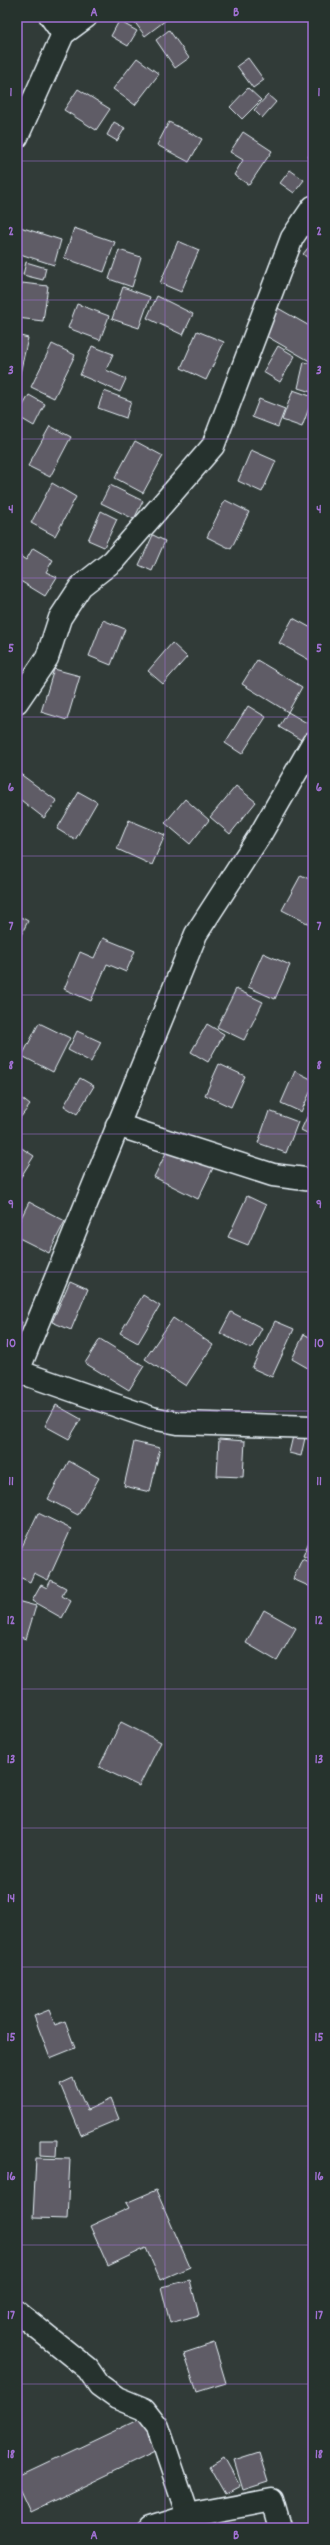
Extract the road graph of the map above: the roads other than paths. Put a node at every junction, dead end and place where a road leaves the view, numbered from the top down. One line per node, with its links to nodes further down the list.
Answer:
1 (51, 17): 3 (street)
2 (86, 17): 3 (street)
3 (63, 34): 4 (street)
4 (17, 138)
5 (313, 207): 6 (street)
6 (17, 702)
7 (313, 743): 8 (street)
8 (117, 1125): 9 (street); 10 (street)
9 (313, 1180)
10 (18, 1371): 11 (street)
11 (313, 1427)
12 (17, 2312): 13 (street)
13 (191, 2522): 14 (street); 15 (street)
14 (150, 2528)
15 (280, 2528)

